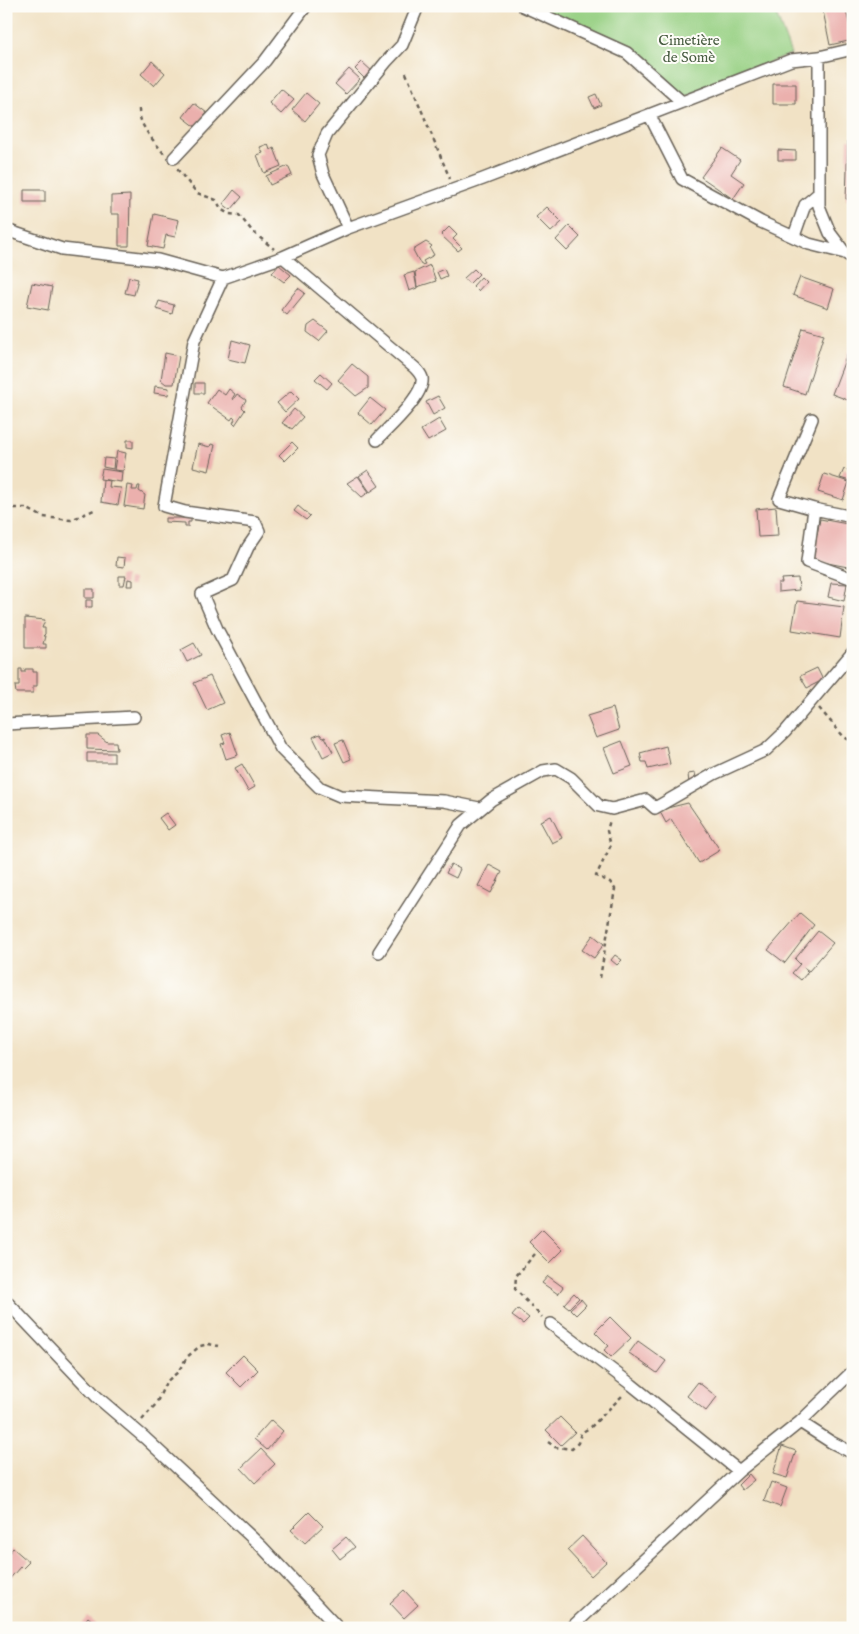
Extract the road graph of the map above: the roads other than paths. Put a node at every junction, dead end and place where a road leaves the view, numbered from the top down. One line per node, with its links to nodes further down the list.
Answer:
1 (306, 6): 8 (street)
2 (418, 6): 10 (street)
3 (523, 6): 6 (street)
4 (853, 49): 5 (street)
5 (819, 57): 6 (street); 9 (street)
6 (682, 102): 7 (street)
7 (650, 116): 10 (street); 12 (street)
8 (172, 159)
9 (818, 194): 12 (street); 13 (street)
10 (348, 228): 14 (street)
11 (6, 230): 15 (street)
12 (794, 236): 13 (street)
13 (849, 256)
14 (283, 257): 15 (street); 17 (street)
15 (223, 278): 24 (street)
16 (812, 419): 18 (street)
17 (378, 440)
18 (814, 509): 19 (street); 20 (street)
19 (853, 517)
20 (853, 579)
21 (853, 652): 24 (street)
22 (134, 717): 23 (street)
23 (6, 724)
24 (480, 808): 25 (street)
25 (380, 952)
26 (6, 1302): 32 (street)
27 (551, 1324): 31 (street)
28 (853, 1371): 29 (street)
29 (800, 1422): 30 (street); 31 (street)
30 (853, 1453)
31 (739, 1471): 33 (street)
32 (338, 1628)
33 (571, 1628)

